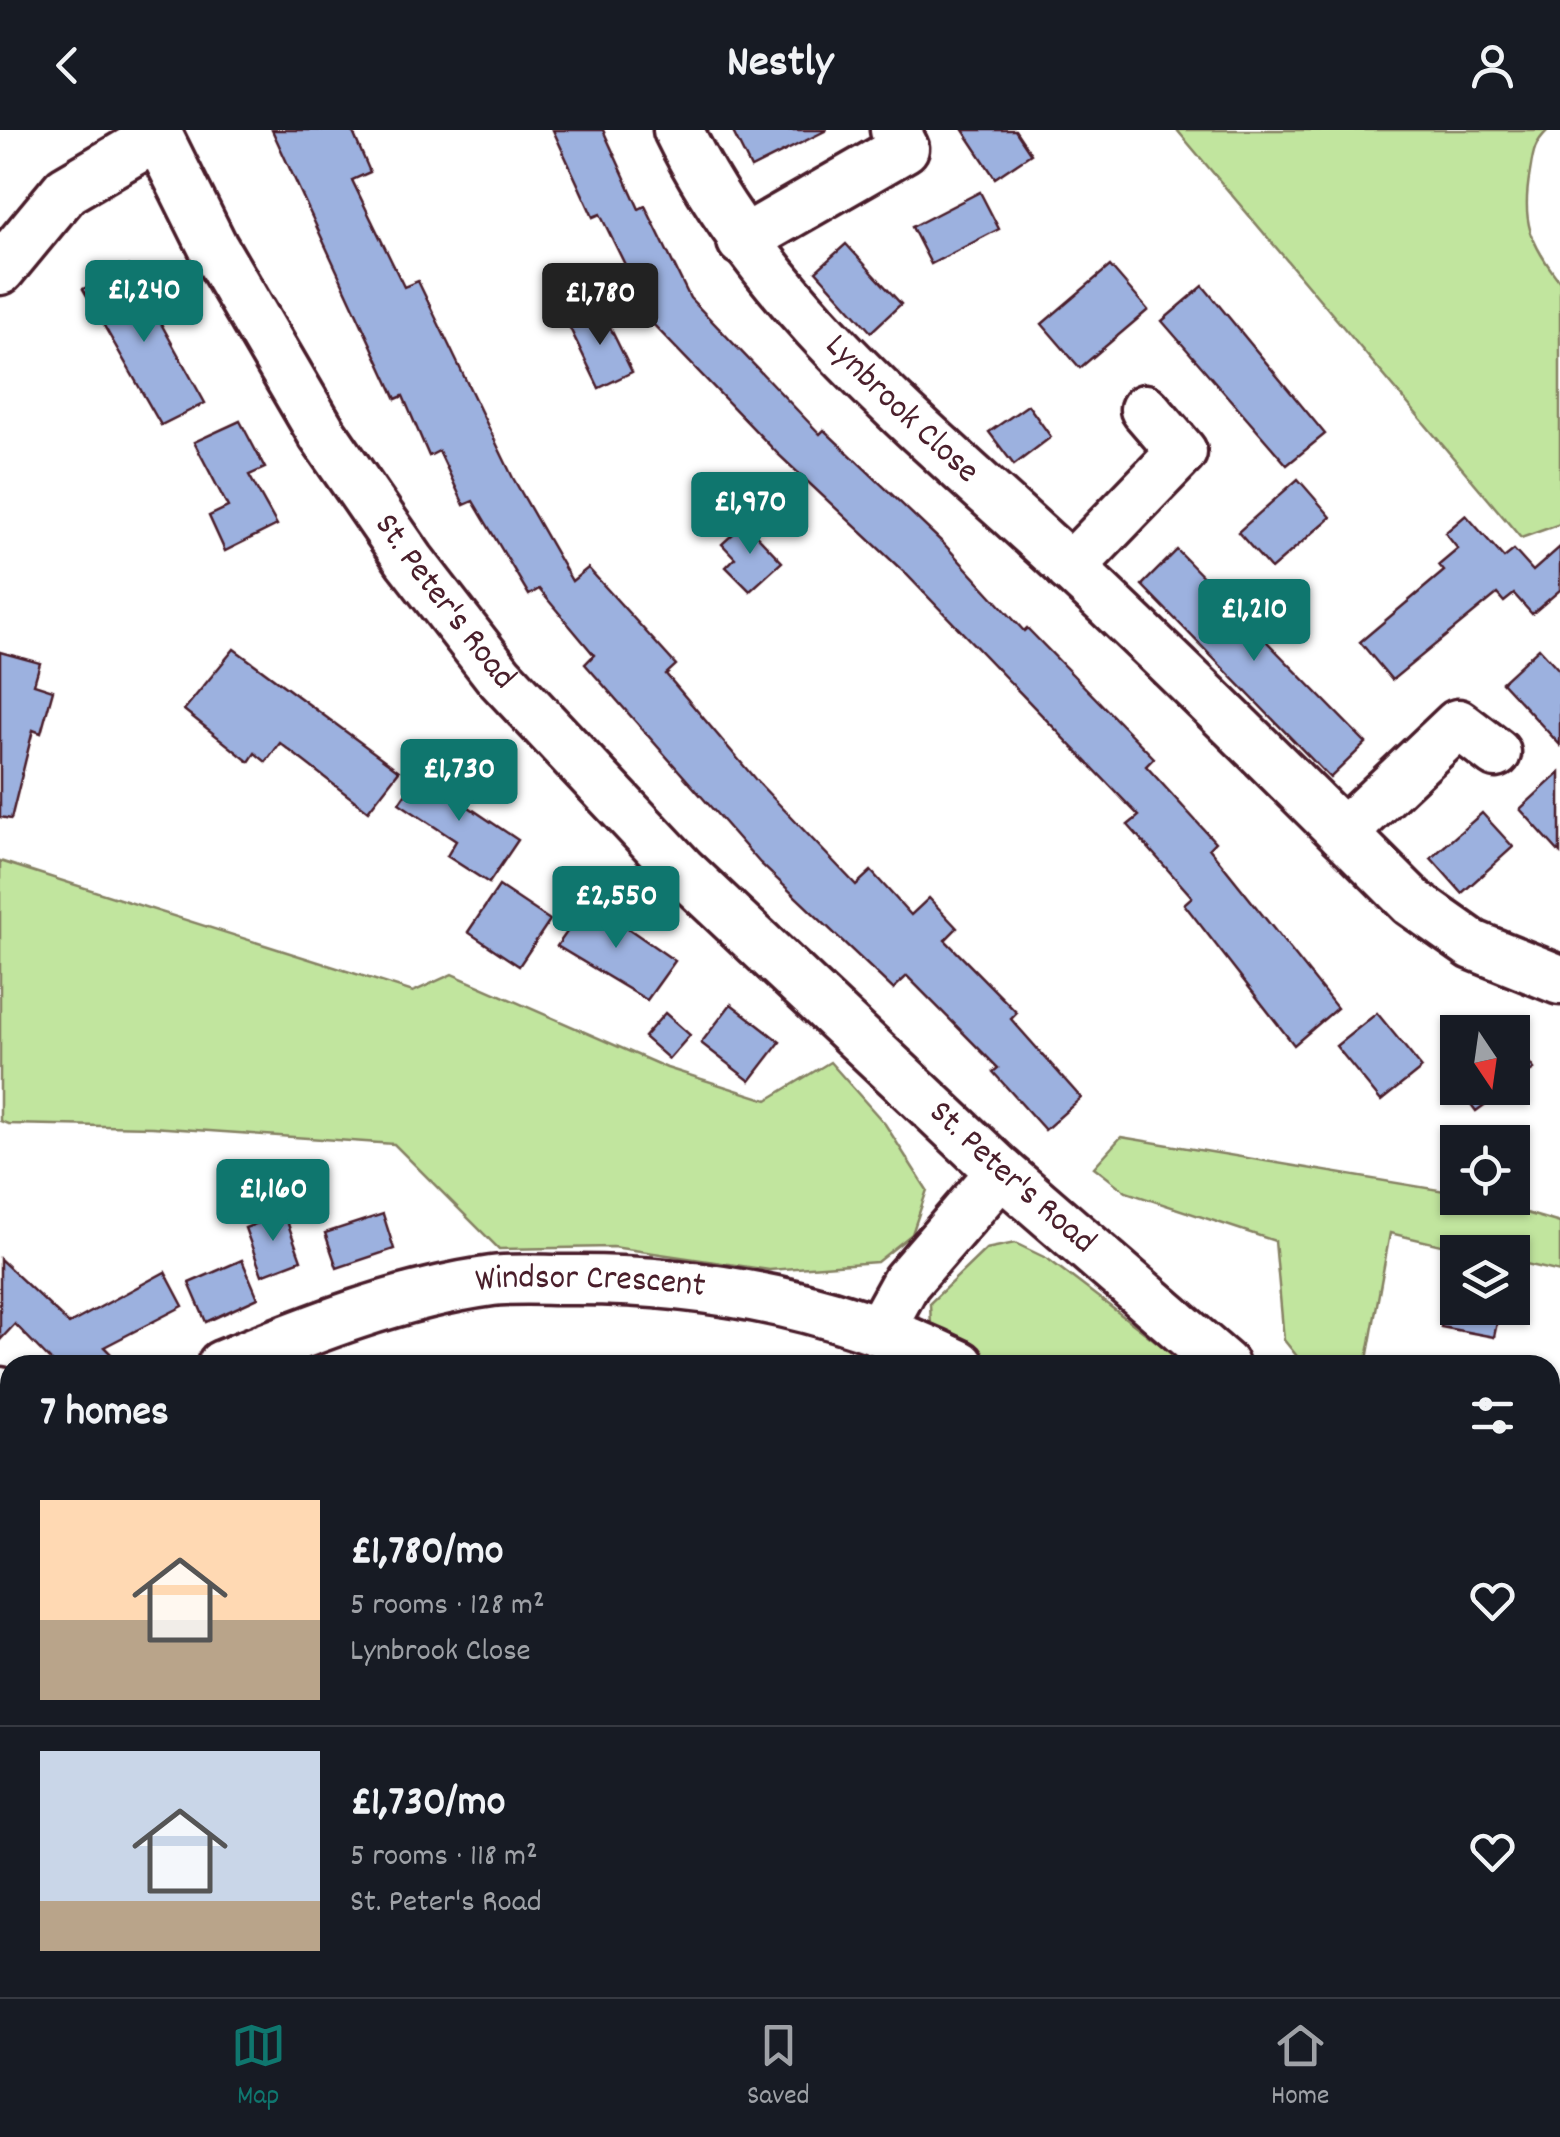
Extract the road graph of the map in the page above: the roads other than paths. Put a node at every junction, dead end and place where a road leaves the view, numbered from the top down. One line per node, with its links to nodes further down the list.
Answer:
1 (678, 130): 4 (street, Lynbrook Close)
2 (895, 130): 4 (street)
3 (156, 133): 5 (street); 11 (street, St. Peter's Road)
4 (742, 242): 7 (street, Lynbrook Close)
5 (0, 270)
6 (1145, 409): 7 (street)
7 (1070, 568): 9 (street, Lynbrook Close)
8 (1496, 753): 9 (street)
9 (1344, 833): 10 (street, Lynbrook Close)
10 (1560, 980)
11 (1001, 1172): 12 (street); 15 (street, St. Peter's Road)
12 (880, 1329): 13 (street, Windsor Crescent); 14 (street, Windsor Crescent)
13 (246, 1355)
14 (936, 1355)
15 (1212, 1355)

